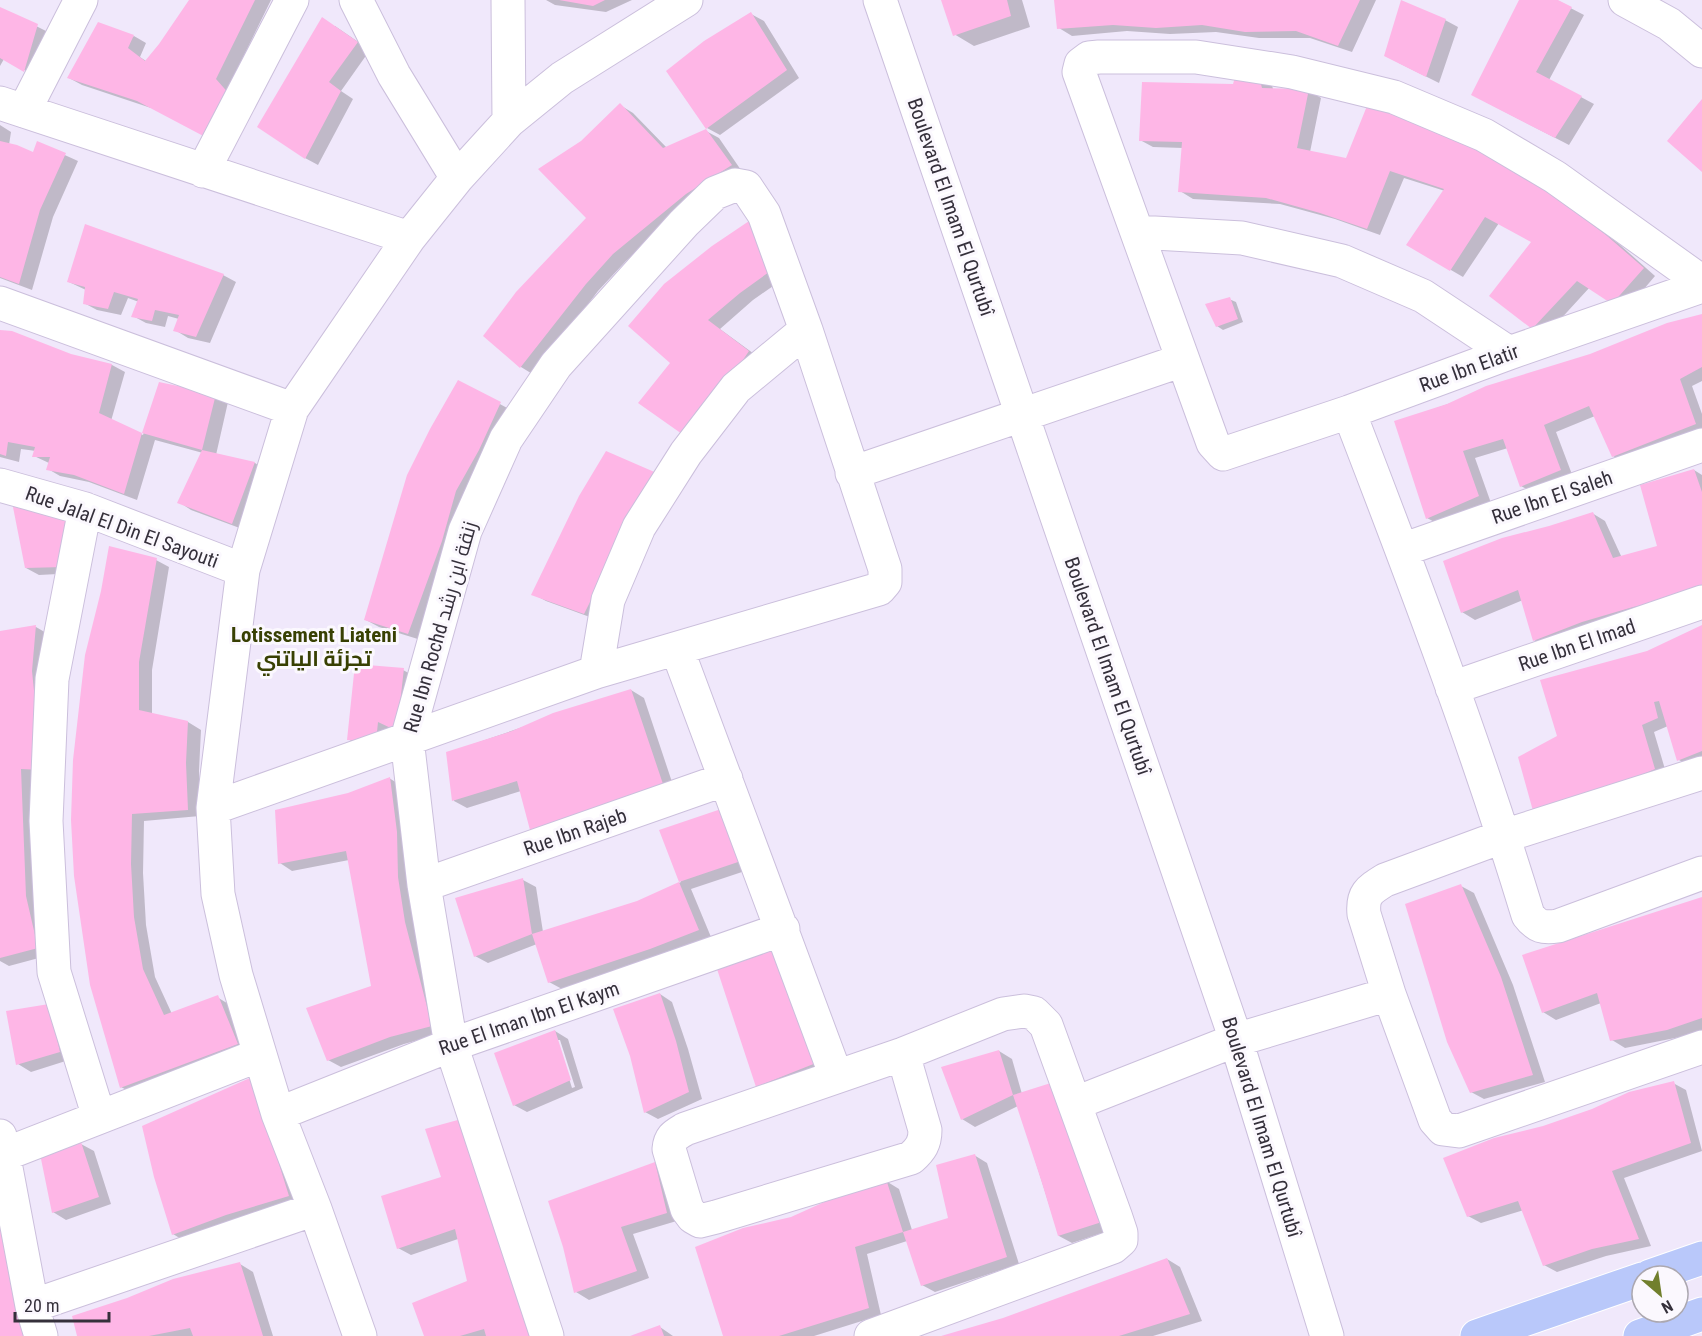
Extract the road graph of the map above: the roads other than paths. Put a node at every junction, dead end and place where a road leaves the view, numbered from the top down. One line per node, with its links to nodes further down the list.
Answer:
1 (81, 0): 9 (street)
2 (292, 0): 11 (street)
3 (357, 0): 12 (street)
4 (508, 0): 10 (street)
5 (686, 0): 10 (street)
6 (880, 0): 22 (street, Boulevard El Imam El Qurtubî)
7 (1625, 0): 8 (street)
8 (1702, 51)
9 (12, 107): 11 (street)
10 (509, 121): 12 (street)
11 (203, 171): 14 (street)
12 (457, 178): 14 (street)
13 (1137, 232): 15 (street); 18 (street); 19 (street)
14 (409, 238): 20 (street)
15 (1702, 284): 18 (street, Rue Ibn Elatir)
16 (0, 303): 20 (street)
17 (806, 330): 24 (street); 31 (street); 33 (street, Rue Ibn Rochd زنقة ابن رشد)
18 (1509, 353): 21 (street, Rue Ibn Elatir)
19 (1183, 360): 21 (street, Rue Ibn Elatir); 22 (street)
20 (292, 409): 28 (street)
21 (1349, 412): 27 (street)
22 (1022, 415): 24 (street); 42 (street, Boulevard El Imam El Qurtubî)
23 (1702, 445): 27 (street, Rue Ibn El Saleh)
24 (852, 473): 30 (street)
25 (0, 485): 26 (street, Rue Jalal El Din El Sayouti)
26 (85, 509): 28 (street, Rue Jalal El Din El Sayouti); 50 (street)
27 (1402, 550): 32 (street)
28 (243, 570): 36 (street)
29 (1702, 602): 32 (street, Rue Ibn El Imad)
30 (677, 649): 31 (street); 35 (street)
31 (596, 672): 33 (street)
32 (1452, 688): 37 (street)
33 (407, 739): 36 (street); 39 (street, Rue Ibn Rochd زنقة ابن رشد)
34 (1702, 772): 37 (street)
35 (726, 779): 39 (street, Rue Ibn Rajeb); 40 (street)
36 (213, 808): 46 (street)
37 (1504, 836): 38 (street); 41 (street)
38 (1702, 873)
39 (424, 885): 43 (street, Rue Ibn Rochd زنقة ابن رشد)
40 (783, 929): 43 (street, Rue El Iman Ibn El Kaym); 47 (street)
41 (1389, 994): 42 (street); 44 (street)
42 (1236, 1040): 48 (street); 61 (street, Boulevard El Imam El Qurtubî)
43 (451, 1045): 49 (street, Rue El Iman Ibn El Kaym); 59 (street, Rue Ibn Rochd زنقة ابن رشد)
44 (1702, 1047)
45 (903, 1054): 47 (street); 47 (street); 48 (street)
46 (259, 1055): 49 (street); 50 (street)
47 (836, 1076)
48 (1076, 1103): 60 (street)
49 (278, 1114): 52 (street)
50 (99, 1117): 51 (street)
51 (2, 1146): 57 (street)
52 (315, 1209): 57 (street); 58 (street)
53 (1702, 1258): 54 (main road)
54 (1685, 1264)
55 (1630, 1283): 62 (main road)
56 (1702, 1314): 63 (main road)
57 (36, 1321)
58 (360, 1336)
59 (547, 1336)
60 (871, 1336)
61 (1327, 1336)
62 (1477, 1336)
63 (1640, 1336)

